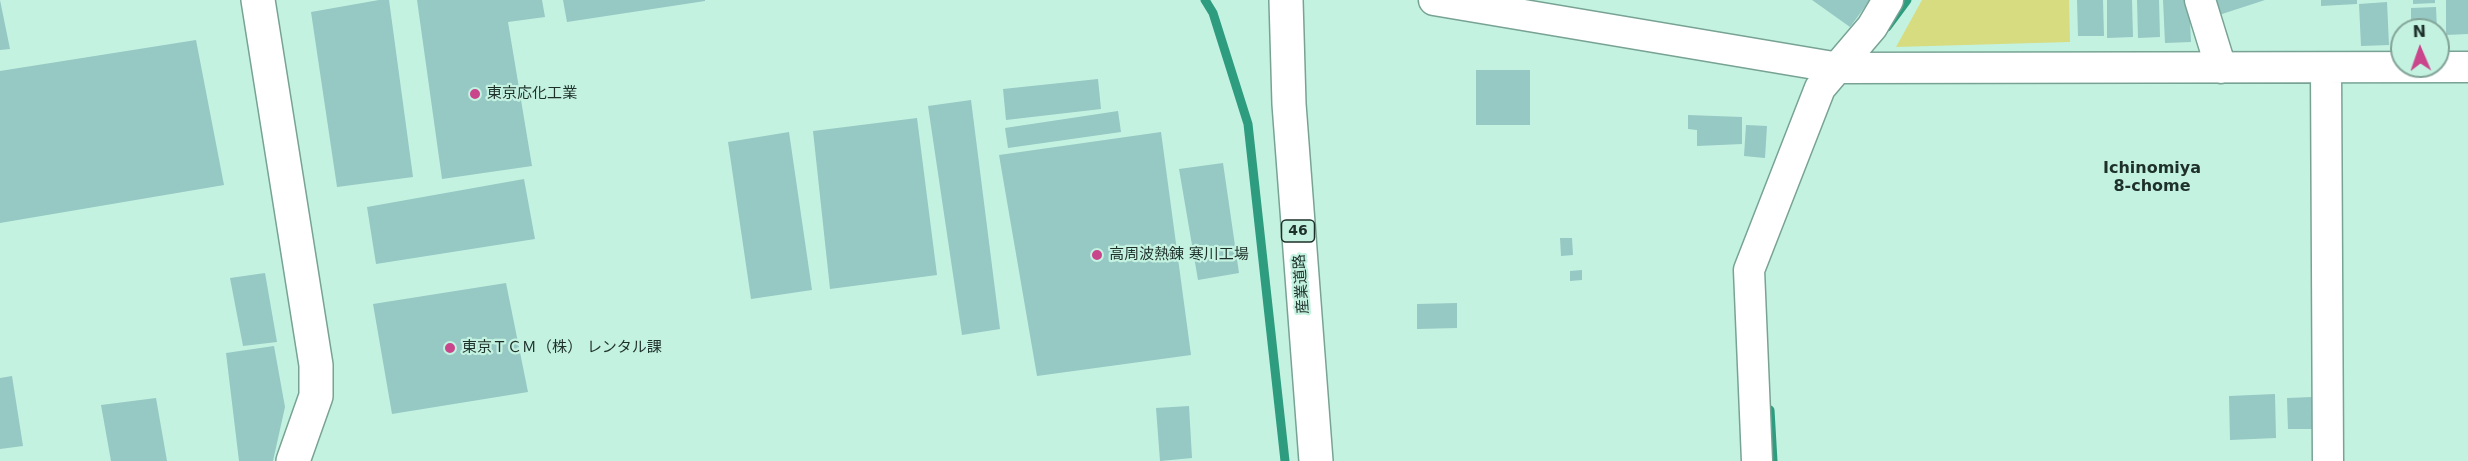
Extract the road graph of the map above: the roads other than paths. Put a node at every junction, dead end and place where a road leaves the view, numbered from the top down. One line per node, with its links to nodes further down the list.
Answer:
1 (258, 0): 10 (street)
2 (1286, 0): 11 (street, 産業道路 / 46)
3 (1434, 0): 7 (street)
4 (1888, 0): 7 (street)
5 (2200, 0): 8 (street)
6 (2468, 67): 9 (street)
7 (1839, 68): 8 (street); 12 (street)
8 (2221, 68): 9 (street)
9 (2326, 68): 13 (street)
10 (293, 461)
11 (1316, 461)
12 (1757, 461)
13 (2328, 461)

